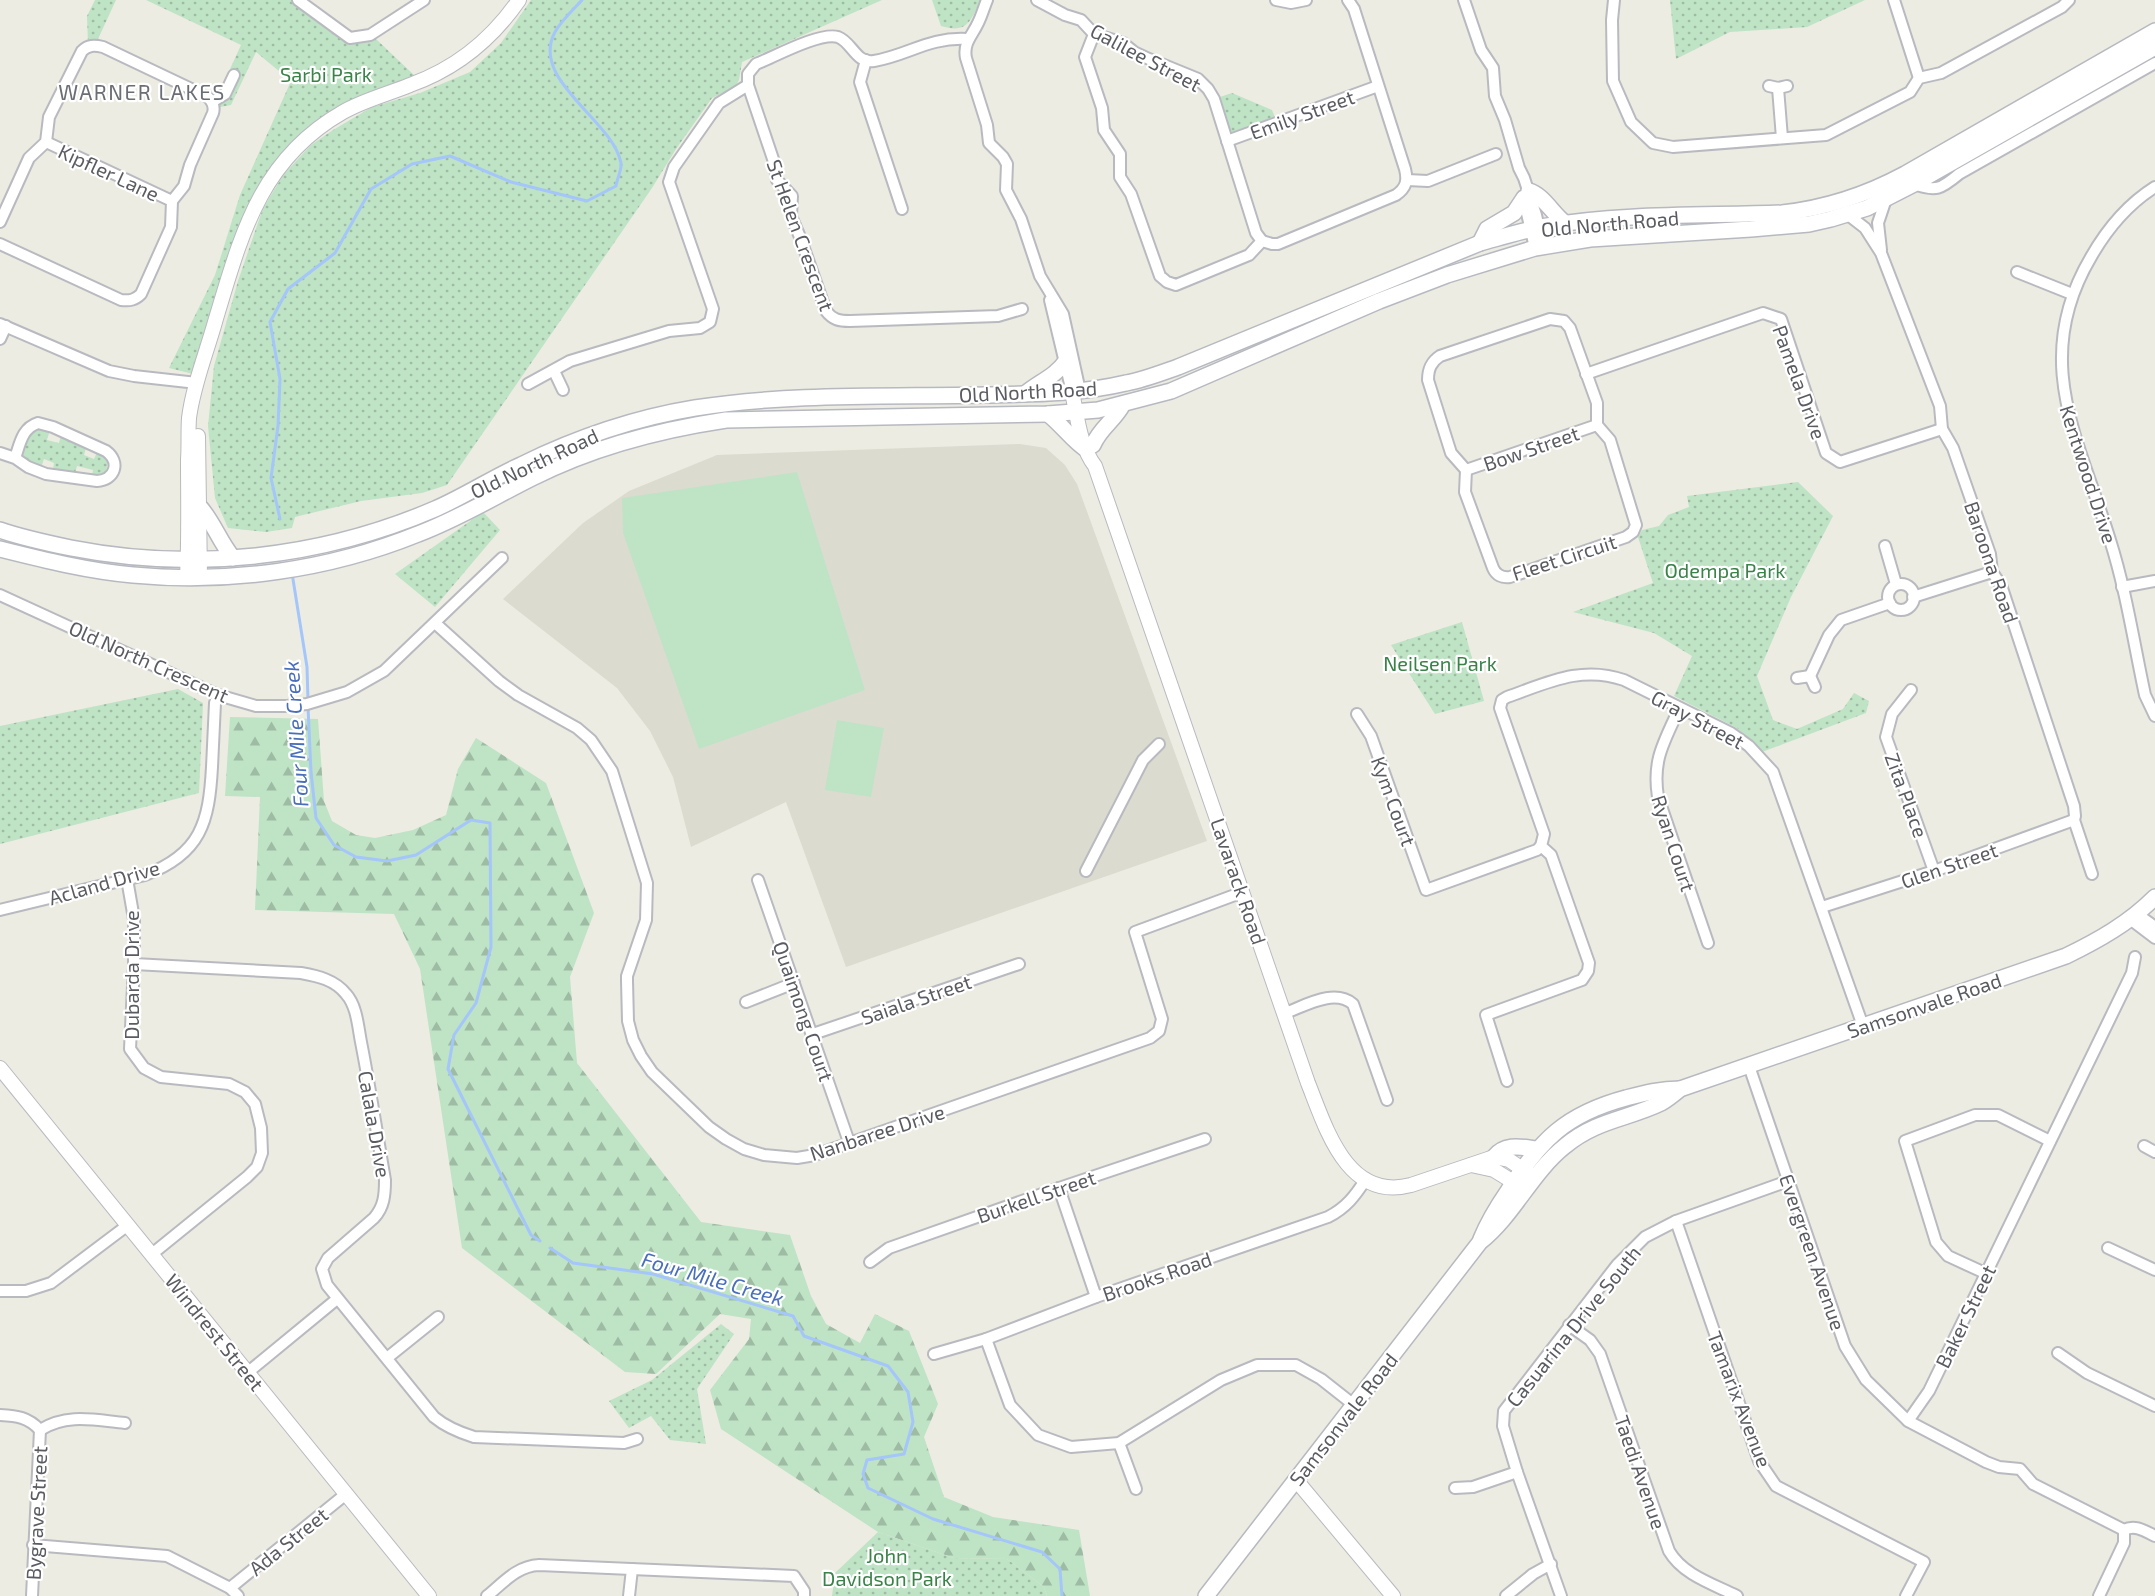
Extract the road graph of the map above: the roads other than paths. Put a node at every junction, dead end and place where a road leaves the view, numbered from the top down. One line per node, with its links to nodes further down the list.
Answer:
1 (298, 0): 2 (street)
2 (424, 0)
3 (519, 0): 56 (street)
4 (987, 0): 16 (street)
5 (1037, 0): 14 (street, Galilee Street)
6 (1276, 0): 7 (street)
7 (1306, 0)
8 (1348, 0): 23 (street)
9 (1464, 0): 34 (street)
10 (1614, 0): 27 (street)
11 (1894, 0): 22 (street)
12 (2069, 0): 22 (street)
13 (2155, 31): 40 (main road, Old North Road)
14 (1094, 34): 28 (street, Galilee Street); 42 (street)
15 (944, 39): 16 (street); 18 (street); 19 (street)
16 (967, 39): 18 (street)
17 (2155, 47): 32 (main road, Old North Road)
18 (964, 51): 48 (street)
19 (866, 60): 25 (street); 37 (street)
20 (2155, 63): 32 (street)
21 (234, 75): 26 (street)
22 (1919, 78): 27 (street)
23 (1378, 87): 28 (street, Emily Street); 31 (street)
24 (1778, 87): 27 (street)
25 (749, 90): 50 (street, St Helen Crescent); 54 (street)
26 (212, 102): 29 (street); 36 (street)
27 (1782, 138)
28 (1227, 141): 42 (street, Galilee Street)
29 (46, 142): 36 (street, Kipfler Lane); 39 (street)
30 (1496, 154): 31 (street)
31 (1407, 180): 42 (street)
32 (1914, 184): 35 (main road, Old North Road)
33 (2155, 187): 49 (street, Kentwood Drive)
34 (1526, 195): 40 (main road); 41 (street); 44 (main road)
35 (1886, 199): 38 (main road, Old North Road); 46 (street, Baroona Road)
36 (172, 201): 43 (street)
37 (902, 209)
38 (1847, 214): 45 (main road, Old North Road); 46 (street, Baroona Road)
39 (0, 222)
40 (1565, 223): 41 (main road, Old North Road)
41 (1535, 228): 44 (main road, Old North Road); 45 (street)
42 (1262, 241)
43 (0, 243)
44 (1480, 243): 59 (main road, Old North Road)
45 (1539, 247): 61 (main road, Old North Road)
46 (1881, 253): 65 (street, Baroona Road)
47 (2018, 272): 49 (street)
48 (1049, 294): 53 (street); 59 (street)
49 (2072, 294): 81 (street, Kentwood Drive)
50 (1022, 309)
51 (3, 325): 52 (street); 56 (street)
52 (0, 339)
53 (1066, 361): 59 (street); 60 (main road)
54 (554, 371): 57 (street); 58 (street)
55 (1586, 374): 64 (street, Fleet Circuit); 65 (street, Pamela Drive); 69 (street, Fleet Circuit)
56 (197, 383): 70 (street); 76 (street)
57 (528, 384)
58 (563, 390)
59 (1076, 391): 60 (main road, Old North Road); 62 (street, Lavarack Road)
60 (1025, 394): 74 (main road, Old North Road)
61 (1123, 404): 62 (main road, Old North Road); 66 (main road)
62 (1081, 412): 63 (main road, Old North Road); 66 (street, Lavarack Road)
63 (1048, 414): 66 (main road); 78 (main road, Old North Road)
64 (1597, 425): 69 (street, Bow Street); 69 (street, Fleet Circuit)
65 (1942, 429): 77 (street, Baroona Road)
66 (1090, 448): 102 (street, Lavarack Road)
67 (0, 453): 68 (street)
68 (15, 458): 68 (street)
69 (1466, 470)
70 (199, 506): 74 (main road); 76 (street)
71 (0, 530): 76 (main road, Old North Road)
72 (1885, 546): 80 (street)
73 (0, 549): 78 (main road, Old North Road)
74 (233, 558): 76 (main road, Old North Road)
75 (502, 558): 85 (street, Old North Crescent)
76 (194, 559): 78 (street)
77 (1992, 572): 83 (street); 95 (street, Baroona Road)
78 (194, 577)
79 (2155, 581): 81 (street)
80 (1896, 584): 83 (street); 84 (street)
81 (2122, 587): 93 (street, Kentwood Drive)
82 (0, 595): 90 (street, Old North Crescent)
83 (1913, 597): 84 (street)
84 (1890, 603): 86 (street)
85 (435, 623): 90 (street, Old North Crescent); 125 (street, Nanbaree Drive)
86 (1810, 676): 87 (street); 88 (street)
87 (1797, 678)
88 (1815, 687)
89 (1911, 690): 98 (street, Zita Place)
90 (218, 695): 100 (street, Acland Drive)
91 (1679, 709): 96 (street, Gray Street); 104 (street, Gray Street); 109 (street, Ryan Court)
92 (1357, 714): 96 (street, Kym Court)
93 (2155, 716)
94 (1159, 744): 97 (street)
95 (2074, 820): 98 (street, Glen Street); 99 (street, Baroona Road)
96 (1541, 846): 120 (street)
97 (1086, 871)
98 (1934, 871): 104 (street, Glen Street)
99 (2092, 874)
100 (128, 879): 105 (street, Acland Drive); 112 (street, Dubarda Drive)
101 (758, 880): 113 (street, Quaimong Court)
102 (1243, 892): 115 (street, Lavarack Road); 125 (street, Nanbaree Drive)
103 (2155, 897): 106 (main road, Samsonvale Road)
104 (1822, 907): 116 (street, Gray Street)
105 (0, 910)
106 (2133, 917): 107 (street); 108 (street); 116 (main road, Samsonvale Road)
107 (2155, 927)
108 (2155, 938)
109 (1708, 943)
110 (2135, 957): 124 (street, Baker Street)
111 (1019, 963): 117 (street, Saiala Street)
112 (134, 964): 138 (street, Dubarda Drive); 144 (street, Calala Drive)
113 (794, 983): 114 (street); 117 (street, Quaimong Court)
114 (746, 1002)
115 (1285, 1013): 122 (street); 131 (street, Lavarack Road)
116 (1863, 1026): 118 (main road, Samsonvale Road)
117 (813, 1034): 125 (street, Quaimong Court)
118 (1749, 1066): 121 (main road, Samsonvale Road); 133 (street, Evergreen Avenue)
119 (0, 1068): 136 (street, Windrest Street)
120 (1507, 1081)
121 (1680, 1089): 127 (main road, Samsonvale Road); 132 (main road, Samsonvale Road)
122 (1387, 1100)
123 (1205, 1139): 134 (street, Burkell Street)
124 (2050, 1141): 141 (street, Baker Street); 141 (street)
125 (849, 1142)
126 (2144, 1146): 128 (street)
127 (1537, 1149): 129 (main road); 132 (main road, Samsonvale Road)
128 (2155, 1152)
129 (1494, 1156): 130 (street, Lavarack Road); 132 (street)
130 (1471, 1165): 131 (street, Lavarack Road); 132 (street)
131 (1365, 1179): 143 (street, Brooks Road)
132 (1524, 1179): 152 (main road, Samsonvale Road)
133 (1788, 1180): 135 (street, Casuarina Drive South); 155 (street, Evergreen Avenue)
134 (1059, 1188): 139 (street, Burkell Street); 143 (street)
135 (1676, 1221): 146 (street, Casuarina Drive South); 182 (street, Tamarix Avenue)
136 (128, 1225): 138 (street, Windrest Street); 142 (street)
137 (2108, 1248): 140 (street)
138 (152, 1254): 151 (street, Windrest Street)
139 (870, 1262)
140 (2155, 1270)
141 (1985, 1274): 155 (street, Baker Street)
142 (0, 1291)
143 (1096, 1297): 147 (street, Brooks Road)
144 (337, 1299): 150 (street, Calala Drive); 151 (street)
145 (438, 1317): 150 (street)
146 (1569, 1325): 160 (street, Casuarina Drive South); 181 (street, Taedi Avenue)
147 (986, 1339): 149 (street, Brooks Road); 159 (street)
148 (2058, 1353): 153 (street)
149 (934, 1354)
150 (387, 1358): 158 (street, Calala Drive)
151 (247, 1373): 164 (street, Windrest Street)
152 (1354, 1405): 159 (street); 161 (main road, Samsonvale Road)
153 (2155, 1406)
154 (0, 1415): 157 (street)
155 (1908, 1420): 165 (street)
156 (124, 1423): 157 (street)
157 (40, 1430): 167 (street, Bygrave Street)
158 (637, 1439)
159 (1119, 1443): 163 (street)
160 (1517, 1472): 162 (street); 168 (street, Casuarina Drive South)
161 (1296, 1480): 171 (street); 178 (main road, Samsonvale Road)
162 (1455, 1488)
163 (1136, 1489)
164 (346, 1494): 170 (street, Ada Street); 174 (street, Windrest Street)
165 (2124, 1530): 166 (street); 183 (street)
166 (2155, 1536)
167 (33, 1545): 170 (street); 172 (street, Bygrave Street)
168 (1551, 1564): 179 (street); 180 (street, Casuarina Drive South)
169 (632, 1569): 175 (street); 176 (street); 177 (street)
170 (230, 1588): 173 (street)
171 (1389, 1594)
172 (32, 1596)
173 (238, 1596)
174 (429, 1596)
175 (487, 1596)
176 (629, 1596)
177 (804, 1596)
178 (1206, 1596)
179 (1506, 1596)
180 (1561, 1596)
181 (1737, 1596)
182 (1906, 1596)
183 (2098, 1596)

